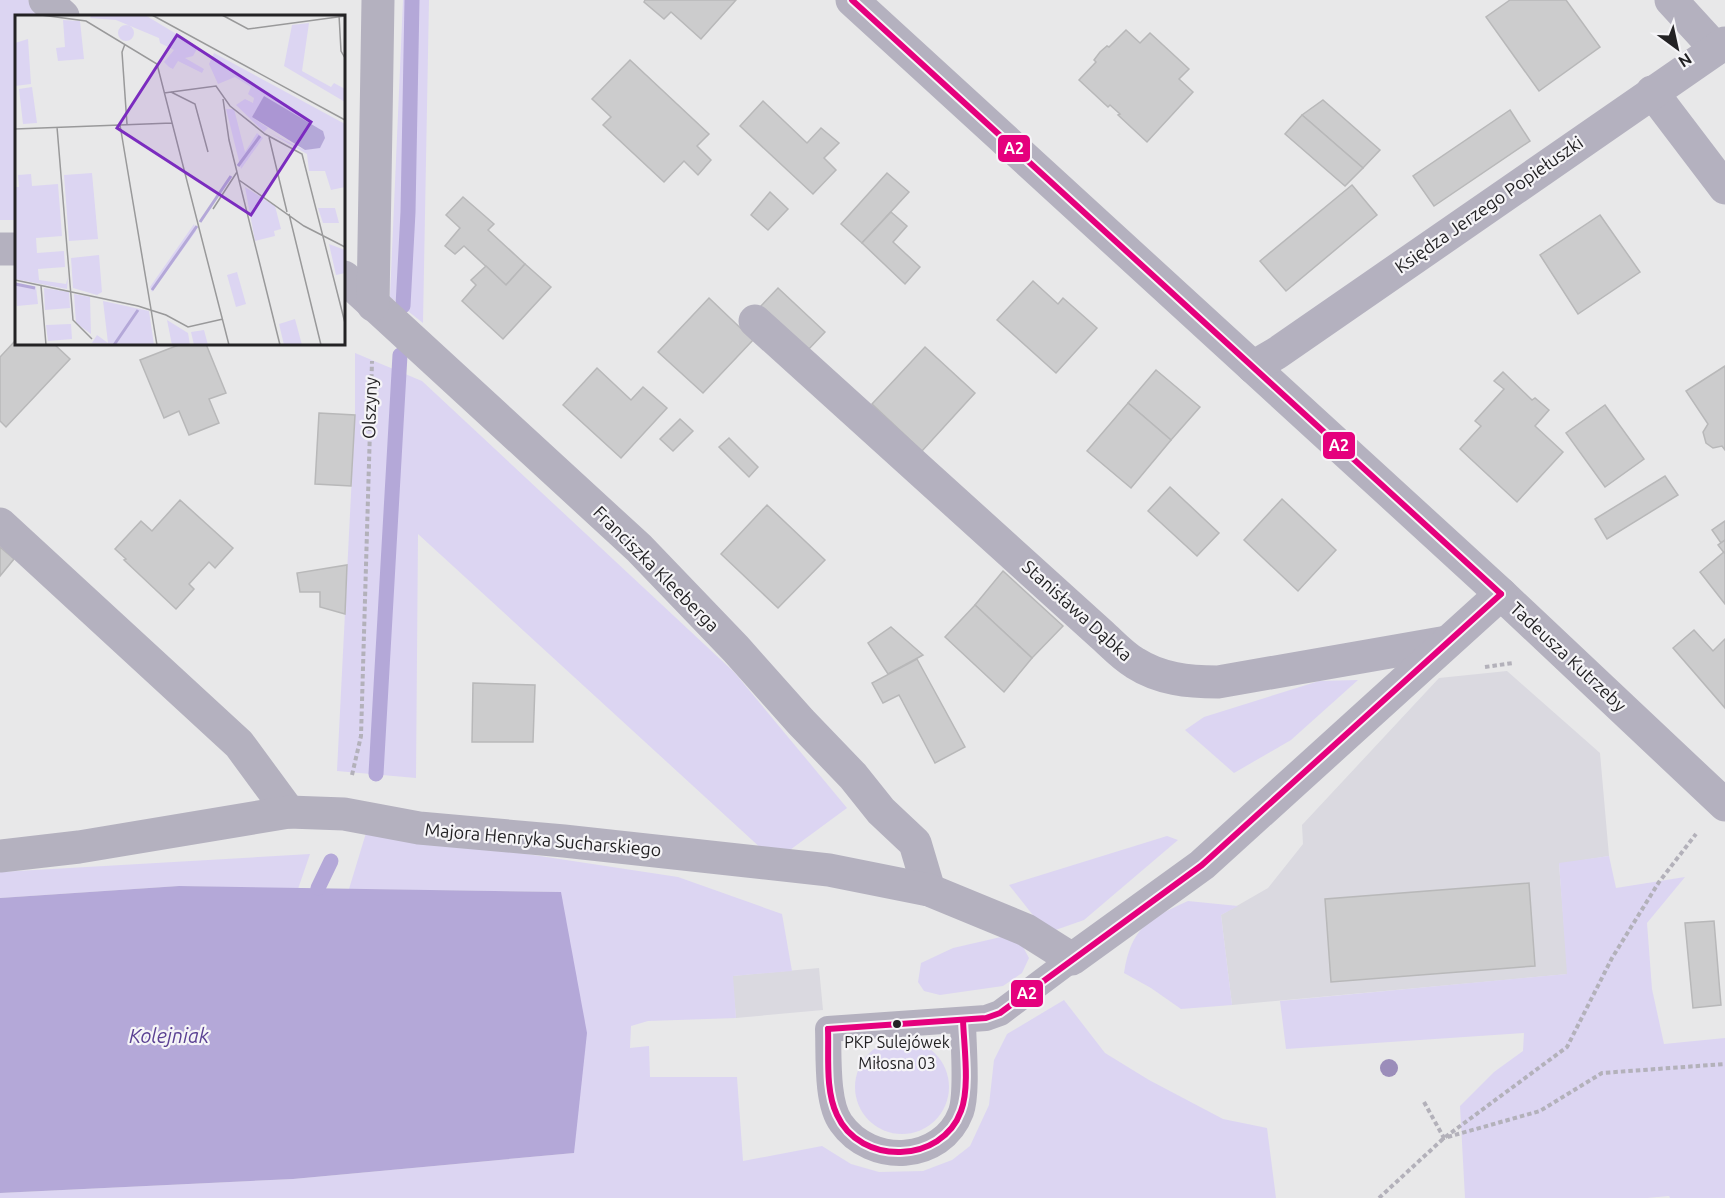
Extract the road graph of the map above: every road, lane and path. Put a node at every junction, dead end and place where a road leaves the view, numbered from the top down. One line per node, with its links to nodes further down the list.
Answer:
1 (45, 0): 5 (street)
2 (378, 0): 10 (street)
3 (852, 0): 12 (street, Tadeusza Kutrzeby)
4 (1671, 0): 6 (street)
5 (62, 15)
6 (1720, 46): 7 (street, Księdza Jerzego Popiełuszki)
7 (1652, 92): 8 (street); 12 (street, Księdza Jerzego Popiełuszki)
8 (1725, 188)
9 (345, 278): 10 (street, Franciszka Kleeberga)
10 (373, 306): 17 (path, Olszyny); 20 (street, Franciszka Kleeberga)
11 (755, 321): 15 (street, Stanisława Dąbka)
12 (1253, 367): 14 (street, Tadeusza Kutrzeby)
13 (0, 524): 16 (street)
14 (1502, 594): 15 (street); 18 (street, Tadeusza Kutrzeby)
15 (1447, 642): 21 (street)
16 (289, 812): 17 (street, Majora Henryka Sucharskiego); 19 (street, Majora Henryka Sucharskiego)
17 (344, 814): 20 (street, Majora Henryka Sucharskiego)
18 (1714, 815): 25 (path)
19 (0, 856)
20 (929, 890): 21 (street, Majora Henryka Sucharskiego)
21 (1072, 959): 22 (lane)
22 (963, 1020): 22 (lane)
23 (1725, 1064): 25 (path)
24 (1424, 1102): 25 (path)
25 (1444, 1138): 26 (path)
26 (1379, 1198)

